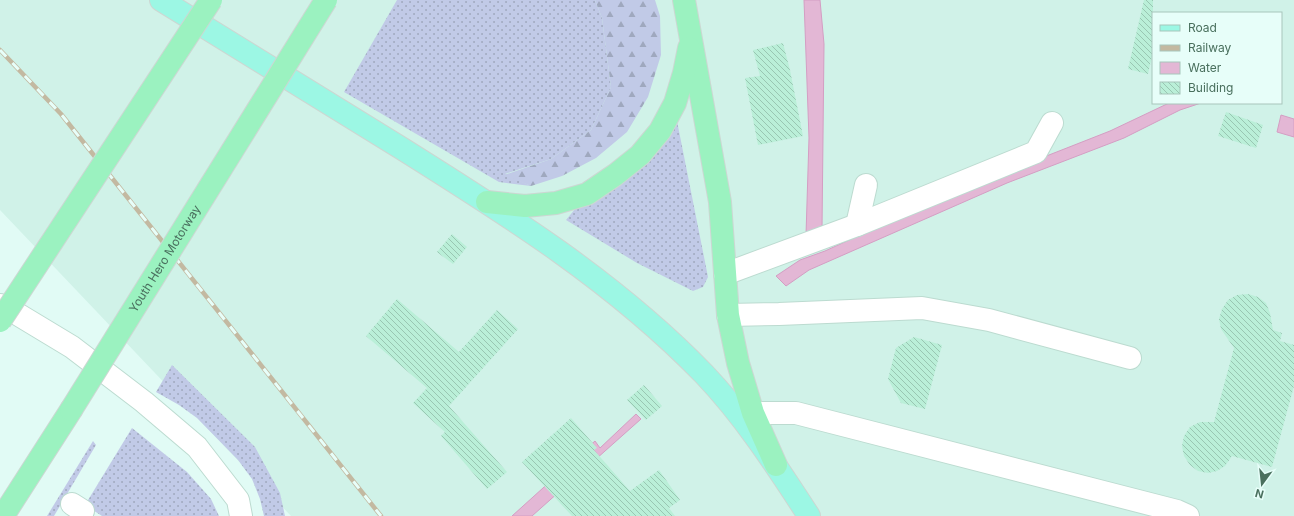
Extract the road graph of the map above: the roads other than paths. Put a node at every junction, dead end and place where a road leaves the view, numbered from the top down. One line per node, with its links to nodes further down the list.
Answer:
1 (160, 0): 7 (main road)
2 (211, 0): 12 (highway, bridge)
3 (326, 0): 16 (highway, Youth Hero Motorway, bridge)
4 (685, 4): 7 (highway); 9 (highway)
5 (1052, 123): 8 (street)
6 (866, 185): 8 (street)
7 (487, 202): 15 (main road)
8 (857, 225): 9 (street)
9 (725, 274): 11 (highway)
10 (0, 305): 17 (street)
11 (728, 315): 13 (street); 14 (highway)
12 (0, 321)
13 (1130, 358)
14 (753, 413): 15 (highway); 19 (street)
15 (776, 465): 18 (main road)
16 (3, 516)
17 (241, 516)
18 (809, 516)
19 (1188, 516)

